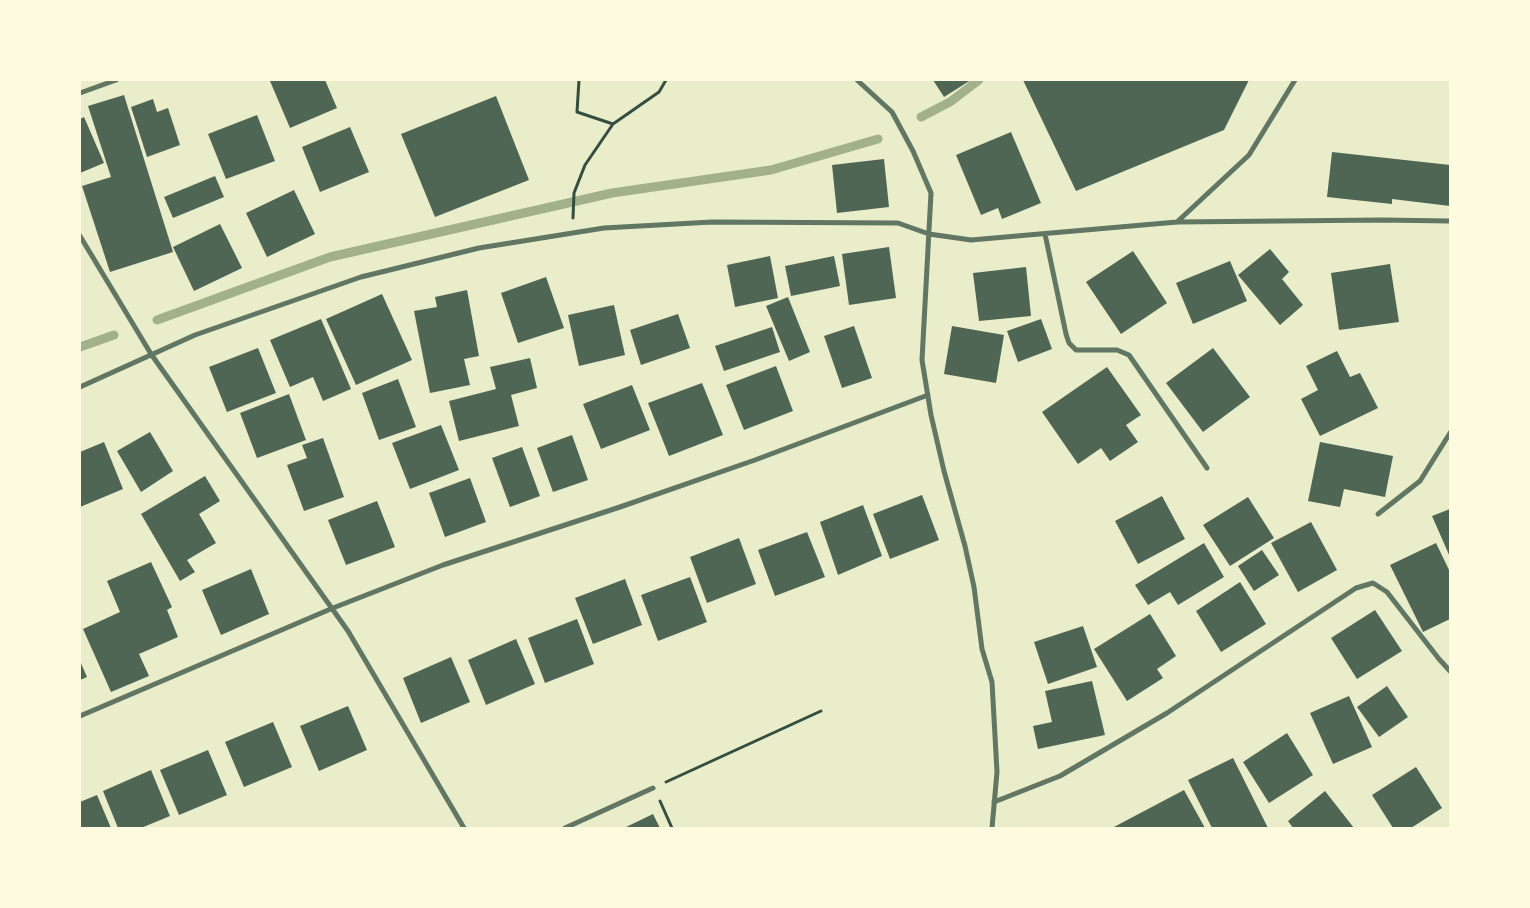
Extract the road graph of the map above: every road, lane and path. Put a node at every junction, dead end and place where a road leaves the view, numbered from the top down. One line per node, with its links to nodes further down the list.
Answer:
1 (116, 80): 6 (street)
2 (579, 80): 7 (path)
3 (666, 80): 7 (path)
4 (857, 80): 11 (street)
5 (1295, 80): 10 (street)
6 (80, 92)
7 (613, 124): 8 (path)
8 (572, 210)
9 (1450, 221): 10 (street)
10 (1177, 222): 12 (street)
11 (930, 234): 12 (street); 14 (street); 16 (street)
12 (1045, 234): 18 (street)
13 (80, 236): 14 (street)
14 (151, 354): 15 (street); 20 (street)
15 (80, 387)
16 (928, 395): 20 (street); 25 (street)
17 (1450, 433): 19 (street)
18 (1207, 468)
19 (1378, 514)
20 (333, 608): 23 (street); 26 (street)
21 (1450, 671): 25 (street)
22 (821, 711): 24 (path)
23 (80, 716)
24 (653, 788): 27 (street); 28 (path)
25 (994, 802): 29 (street)
26 (464, 828)
27 (564, 828)
28 (672, 828)
29 (992, 828)

